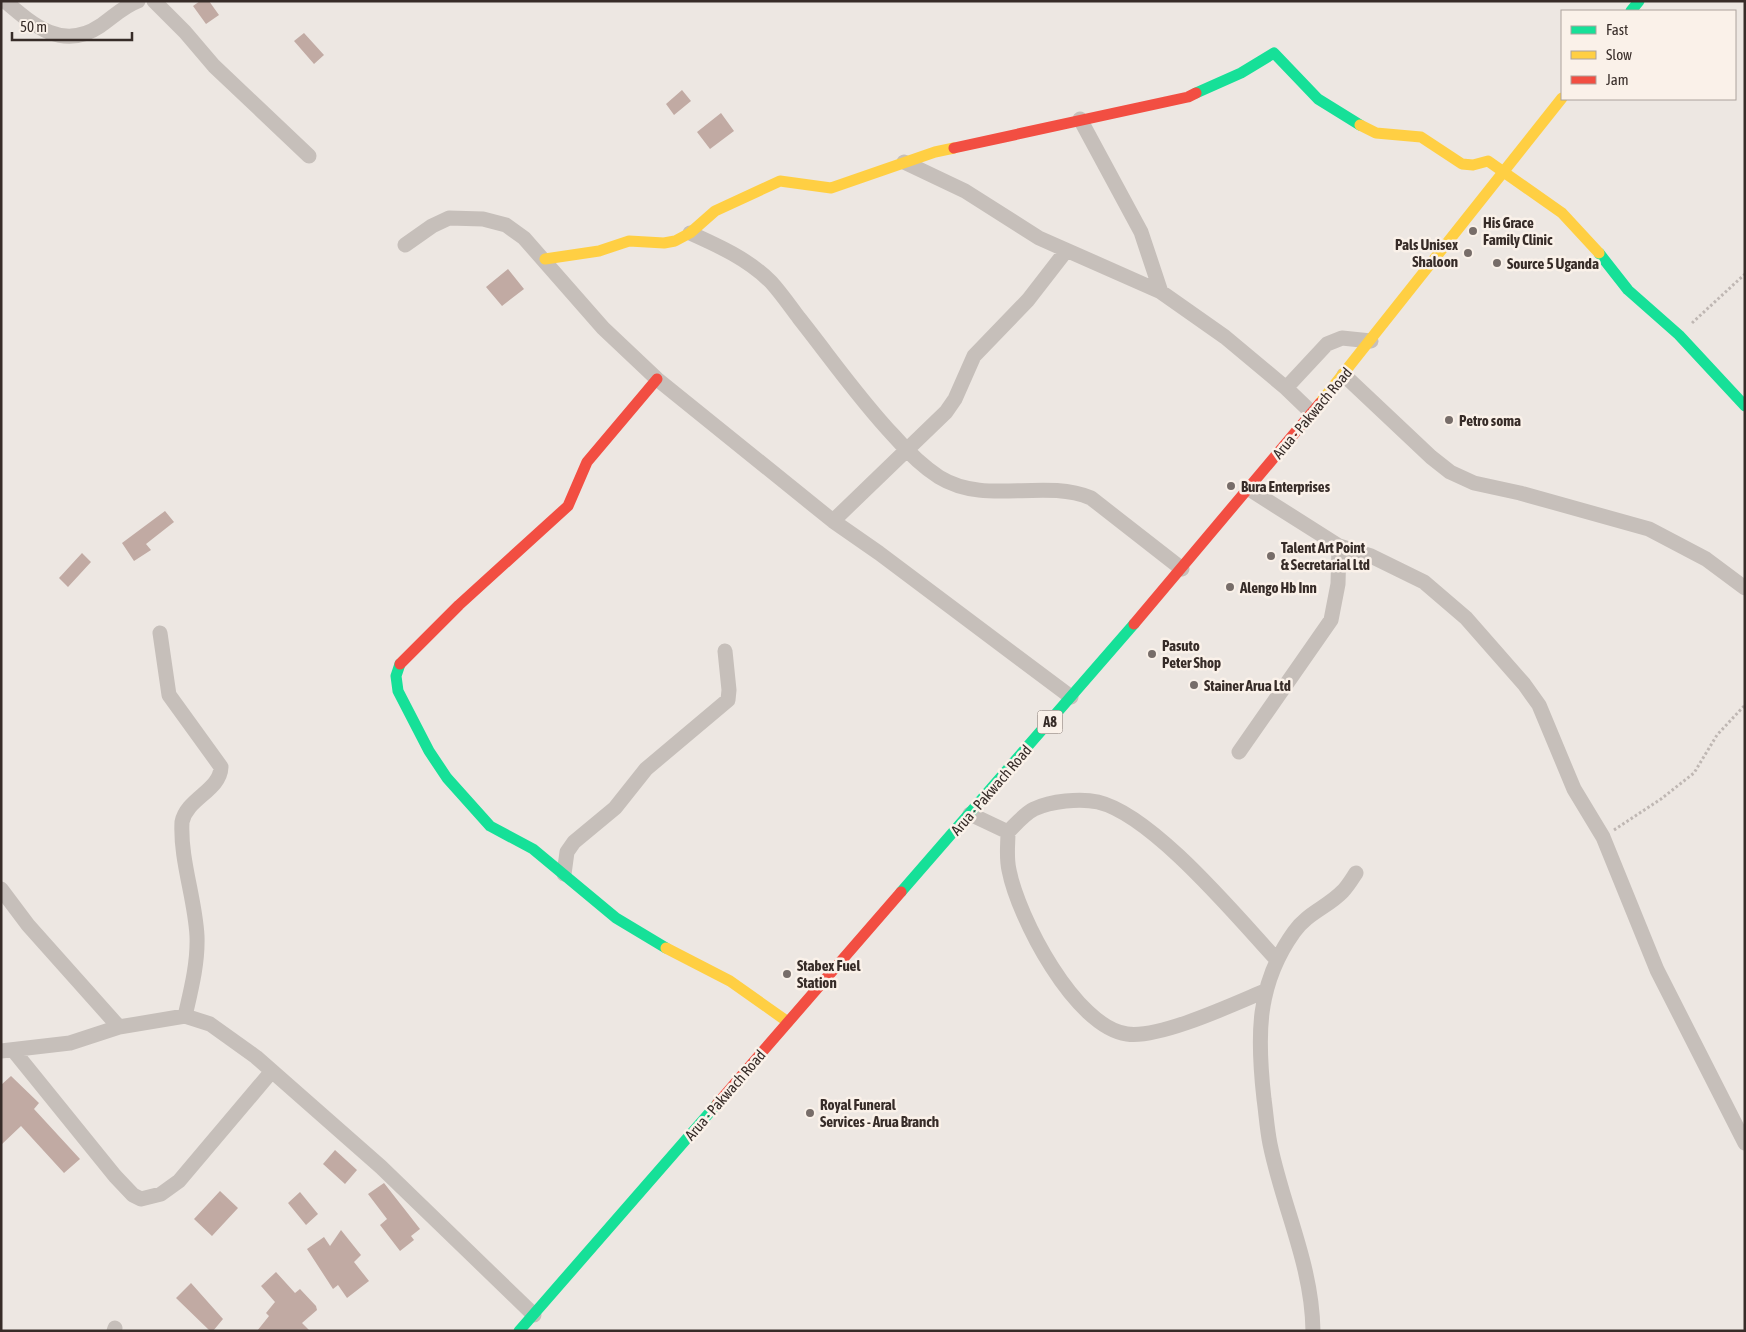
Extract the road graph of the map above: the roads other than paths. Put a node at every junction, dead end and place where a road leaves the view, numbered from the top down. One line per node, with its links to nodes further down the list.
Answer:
1 (5, 1): 2 (street)
2 (138, 1)
3 (154, 1): 6 (street)
4 (1561, 99): 8 (street, Arua - Pakwach Road / A8)
5 (1080, 118): 7 (street); 8 (street); 13 (street)
6 (309, 156)
7 (904, 162): 9 (street); 11 (street)
8 (1504, 172): 14 (street, Arua - Pakwach Road / A8); 18 (street)
9 (690, 233): 12 (street); 20 (street)
10 (405, 245): 12 (street)
11 (1066, 251): 13 (street); 20 (street)
12 (545, 259): 16 (street)
13 (1161, 292): 17 (street)
14 (1371, 341): 15 (street, Arua - Pakwach Road / A8); 17 (street)
15 (1344, 375): 19 (street, Arua - Pakwach Road / A8); 25 (street)
16 (657, 379): 22 (street); 33 (street)
17 (1286, 388): 19 (street)
18 (1745, 406)
19 (1312, 413): 21 (street, Arua - Pakwach Road / A8)
20 (906, 449): 22 (street); 24 (street)
21 (1249, 489): 23 (street); 24 (street, Arua - Pakwach Road / A8)
22 (832, 521): 28 (street)
23 (1339, 546): 29 (street); 42 (street)
24 (1182, 569): 28 (street, Arua - Pakwach Road / A8)
25 (1745, 588)
26 (160, 633): 37 (street)
27 (725, 651): 33 (street)
28 (1071, 697): 30 (street, Arua - Pakwach Road / A8)
29 (1239, 752)
30 (970, 814): 31 (street); 38 (street, Arua - Pakwach Road / A8)
31 (1008, 832): 35 (street); 36 (street)
32 (1356, 873): 35 (street)
33 (564, 874): 38 (street)
34 (1, 889): 39 (street)
35 (1277, 960): 36 (street)
36 (1265, 992): 45 (street)
37 (185, 1016): 39 (street); 41 (street)
38 (788, 1022): 43 (street, Arua - Pakwach Road / A8)
39 (119, 1027): 40 (street)
40 (7, 1050): 41 (street)
41 (272, 1071): 43 (street)
42 (1745, 1143)
43 (534, 1314): 44 (street, Arua - Pakwach Road / A8)
44 (519, 1331)
45 (1313, 1331)

